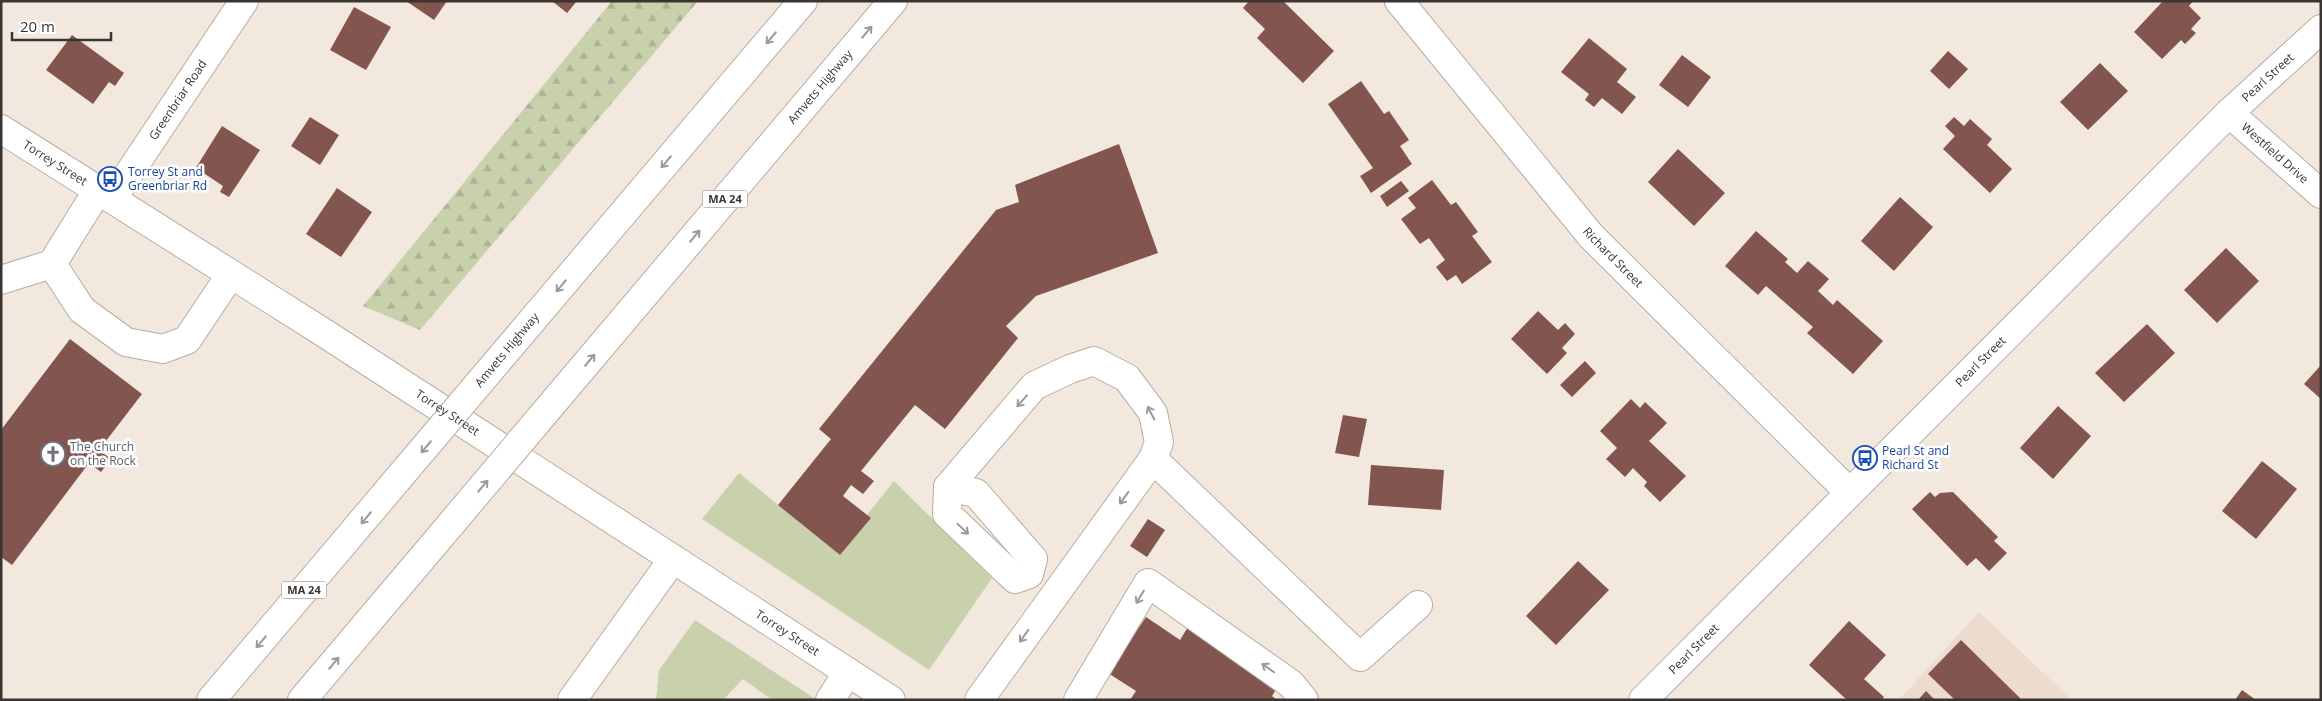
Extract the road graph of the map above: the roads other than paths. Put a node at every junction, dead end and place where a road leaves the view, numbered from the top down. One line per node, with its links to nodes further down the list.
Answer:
1 (244, 1): 8 (main road, Greenbriar Road)
2 (803, 1): 20 (main road, Amvets Highway / MA 24, one-way to 20, bridge)
3 (893, 1): 21 (main road, Amvets Highway / MA 24, one-way to 3, bridge)
4 (1399, 1): 14 (main road, Richard Street)
5 (2321, 29): 6 (main road, Pearl Street)
6 (2229, 113): 9 (main road, Westfield Drive); 14 (main road, Pearl Street)
7 (1, 129): 8 (main road, Torrey Street)
8 (105, 194): 10 (main road, Greenbriar Road); 11 (main road, Torrey Street)
9 (2321, 194)
10 (52, 264): 11 (main road); 12 (main road)
11 (231, 274): 15 (main road, Torrey Street)
12 (1, 280)
13 (1153, 459): 16 (main road, one-way to 16); 16 (main road, one-way to 16); 17 (main road)
14 (1849, 492): 19 (main road, Pearl Street)
15 (673, 559): 18 (main road, Torrey Street); 22 (main road)
16 (1053, 596): 25 (main road, one-way to 25)
17 (1418, 605)
18 (848, 672): 23 (main road); 24 (main road, Torrey Street)
19 (1651, 697)
20 (212, 700)
21 (302, 700)
22 (572, 700)
23 (830, 700)
24 (891, 700)
25 (979, 700)
26 (1078, 700): 27 (main road, one-way to 26)
27 (1304, 700)

